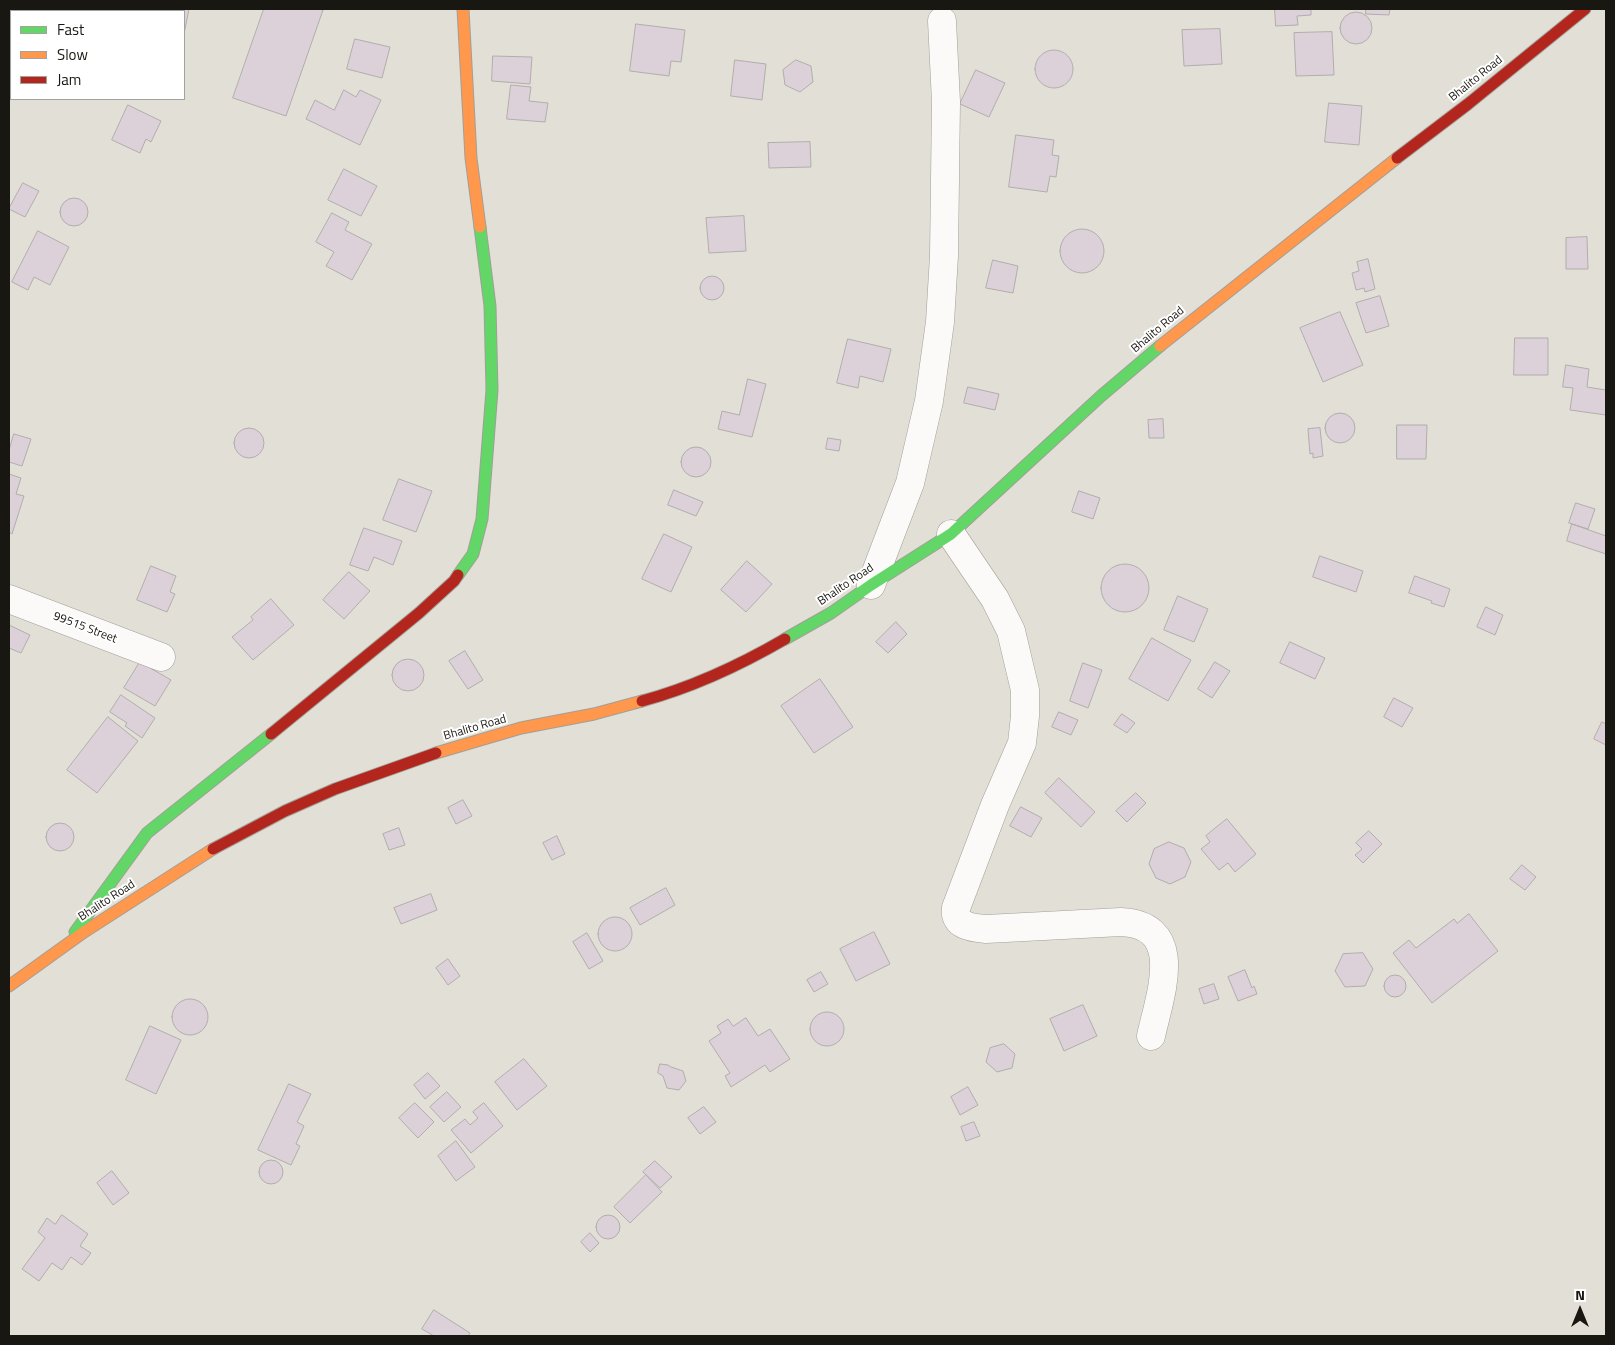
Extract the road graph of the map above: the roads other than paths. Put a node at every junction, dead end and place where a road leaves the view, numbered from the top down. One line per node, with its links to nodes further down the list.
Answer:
1 (463, 9): 8 (street)
2 (1585, 9): 4 (street, Bhalito Road)
3 (942, 21): 5 (street)
4 (951, 534): 5 (street, Bhalito Road); 10 (street)
5 (871, 585): 8 (street, Bhalito Road)
6 (9, 599): 7 (street, 99515 Street)
7 (160, 657)
8 (66, 945): 9 (street, Bhalito Road)
9 (10, 987)
10 (1151, 1036)

